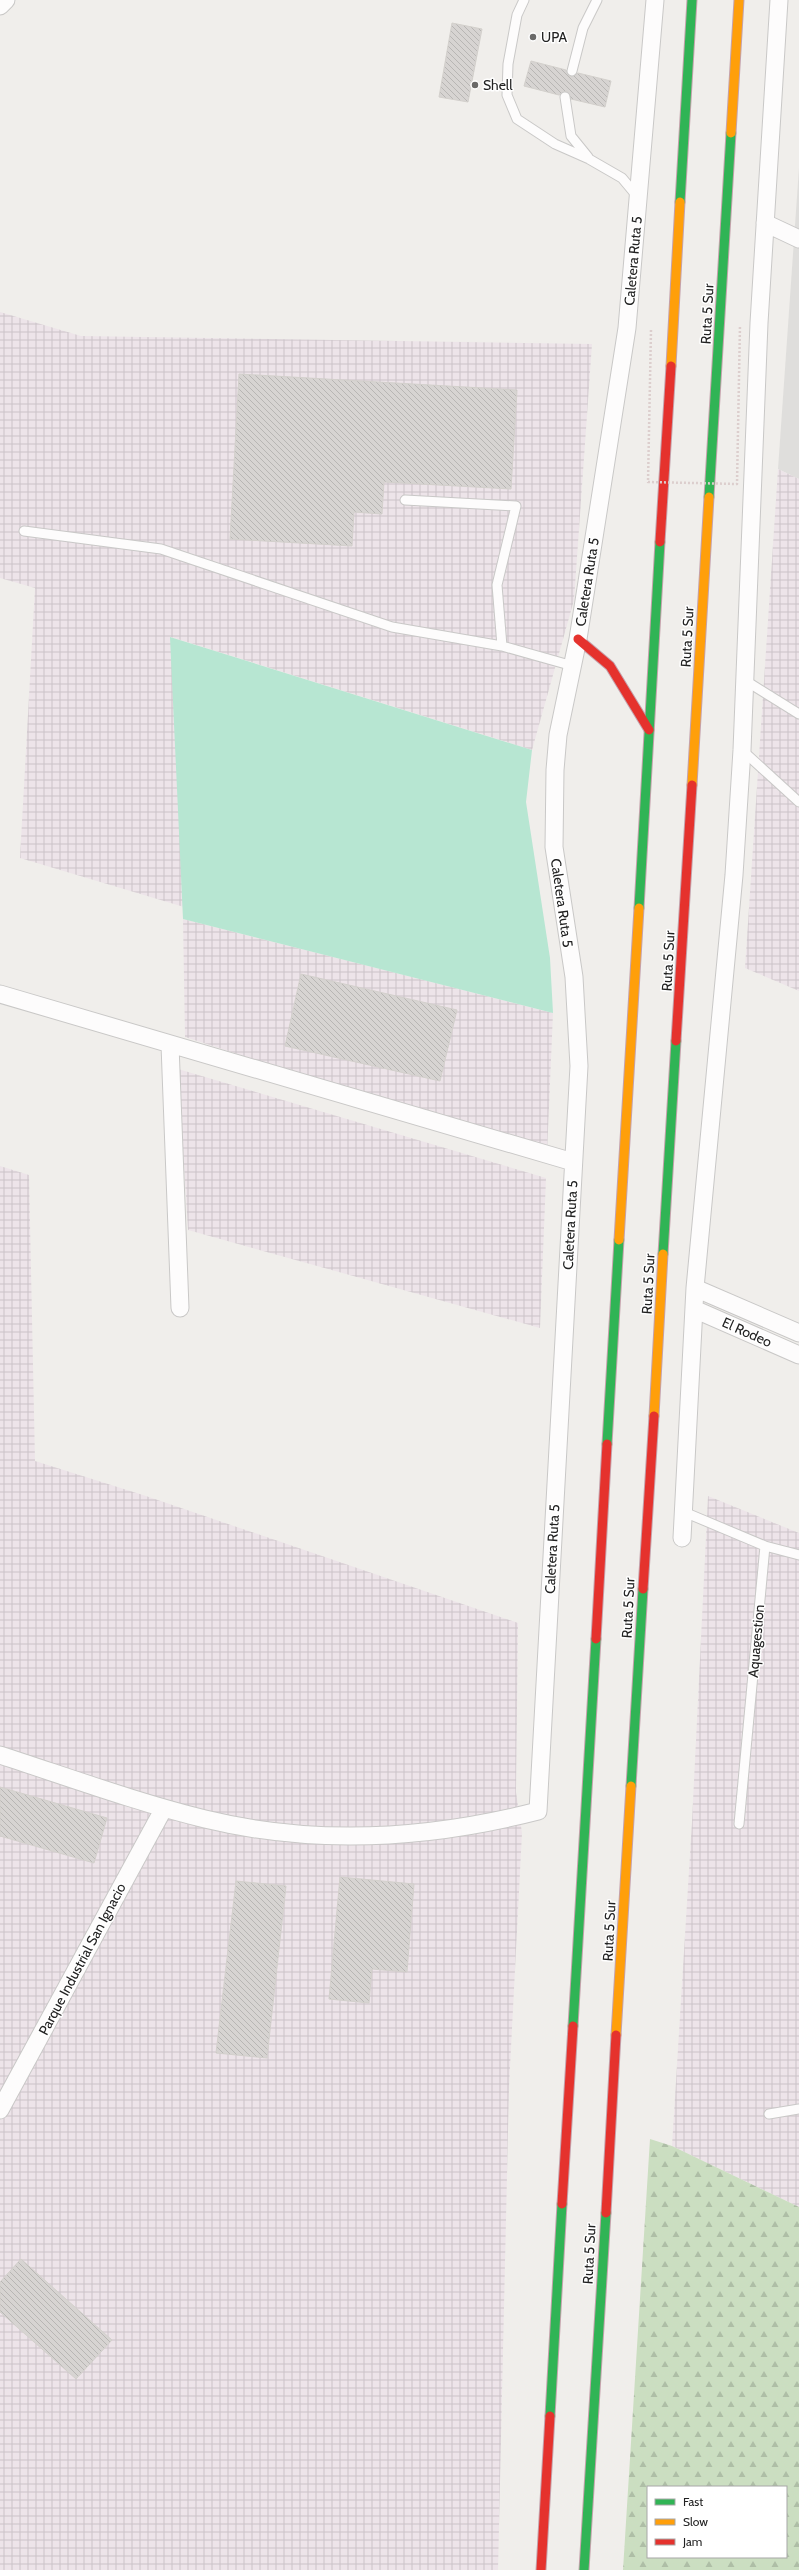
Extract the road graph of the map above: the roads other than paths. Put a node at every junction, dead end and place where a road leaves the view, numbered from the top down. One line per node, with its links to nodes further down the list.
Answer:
1 (6, 0): 8 (street)
2 (524, 0): 11 (lane)
3 (597, 0): 9 (lane)
4 (656, 0): 12 (street, Caletera Ruta 5)
5 (692, 0): 22 (highway, Ruta 5 Sur)
6 (739, 0): 44 (highway, Ruta 5 Sur)
7 (779, 0): 13 (street)
8 (0, 6)
9 (572, 71)
10 (565, 97): 11 (lane)
11 (589, 159): 12 (lane)
12 (639, 198): 17 (street, Caletera Ruta 5)
13 (765, 223): 14 (street); 20 (street)
14 (799, 239)
15 (405, 500): 18 (lane)
16 (24, 531): 18 (lane)
17 (578, 639): 19 (street, Caletera Ruta 5); 22 (highway)
18 (502, 646): 19 (lane)
19 (573, 666): 27 (street, Caletera Ruta 5)
20 (746, 681): 21 (lane); 23 (street)
21 (799, 714)
22 (649, 730): 43 (highway, Ruta 5 Sur)
23 (742, 750): 24 (lane); 28 (street)
24 (799, 802)
25 (0, 994): 26 (street)
26 (170, 1044): 27 (street); 29 (street)
27 (573, 1162): 38 (street, Caletera Ruta 5)
28 (695, 1288): 30 (street); 31 (street, El Rodeo)
29 (180, 1308)
30 (694, 1309): 32 (street, El Rodeo); 33 (street)
31 (799, 1334)
32 (799, 1355)
33 (684, 1512): 34 (street); 35 (lane)
34 (682, 1538)
35 (765, 1546): 36 (lane); 39 (lane, Aquagestion)
36 (799, 1555)
37 (0, 1755): 38 (street)
38 (164, 1808): 41 (street, Parque Industrial San Ignacio)
39 (739, 1824)
40 (799, 2109): 42 (lane)
41 (0, 2110)
42 (769, 2114)
43 (541, 2570)
44 (584, 2570)

